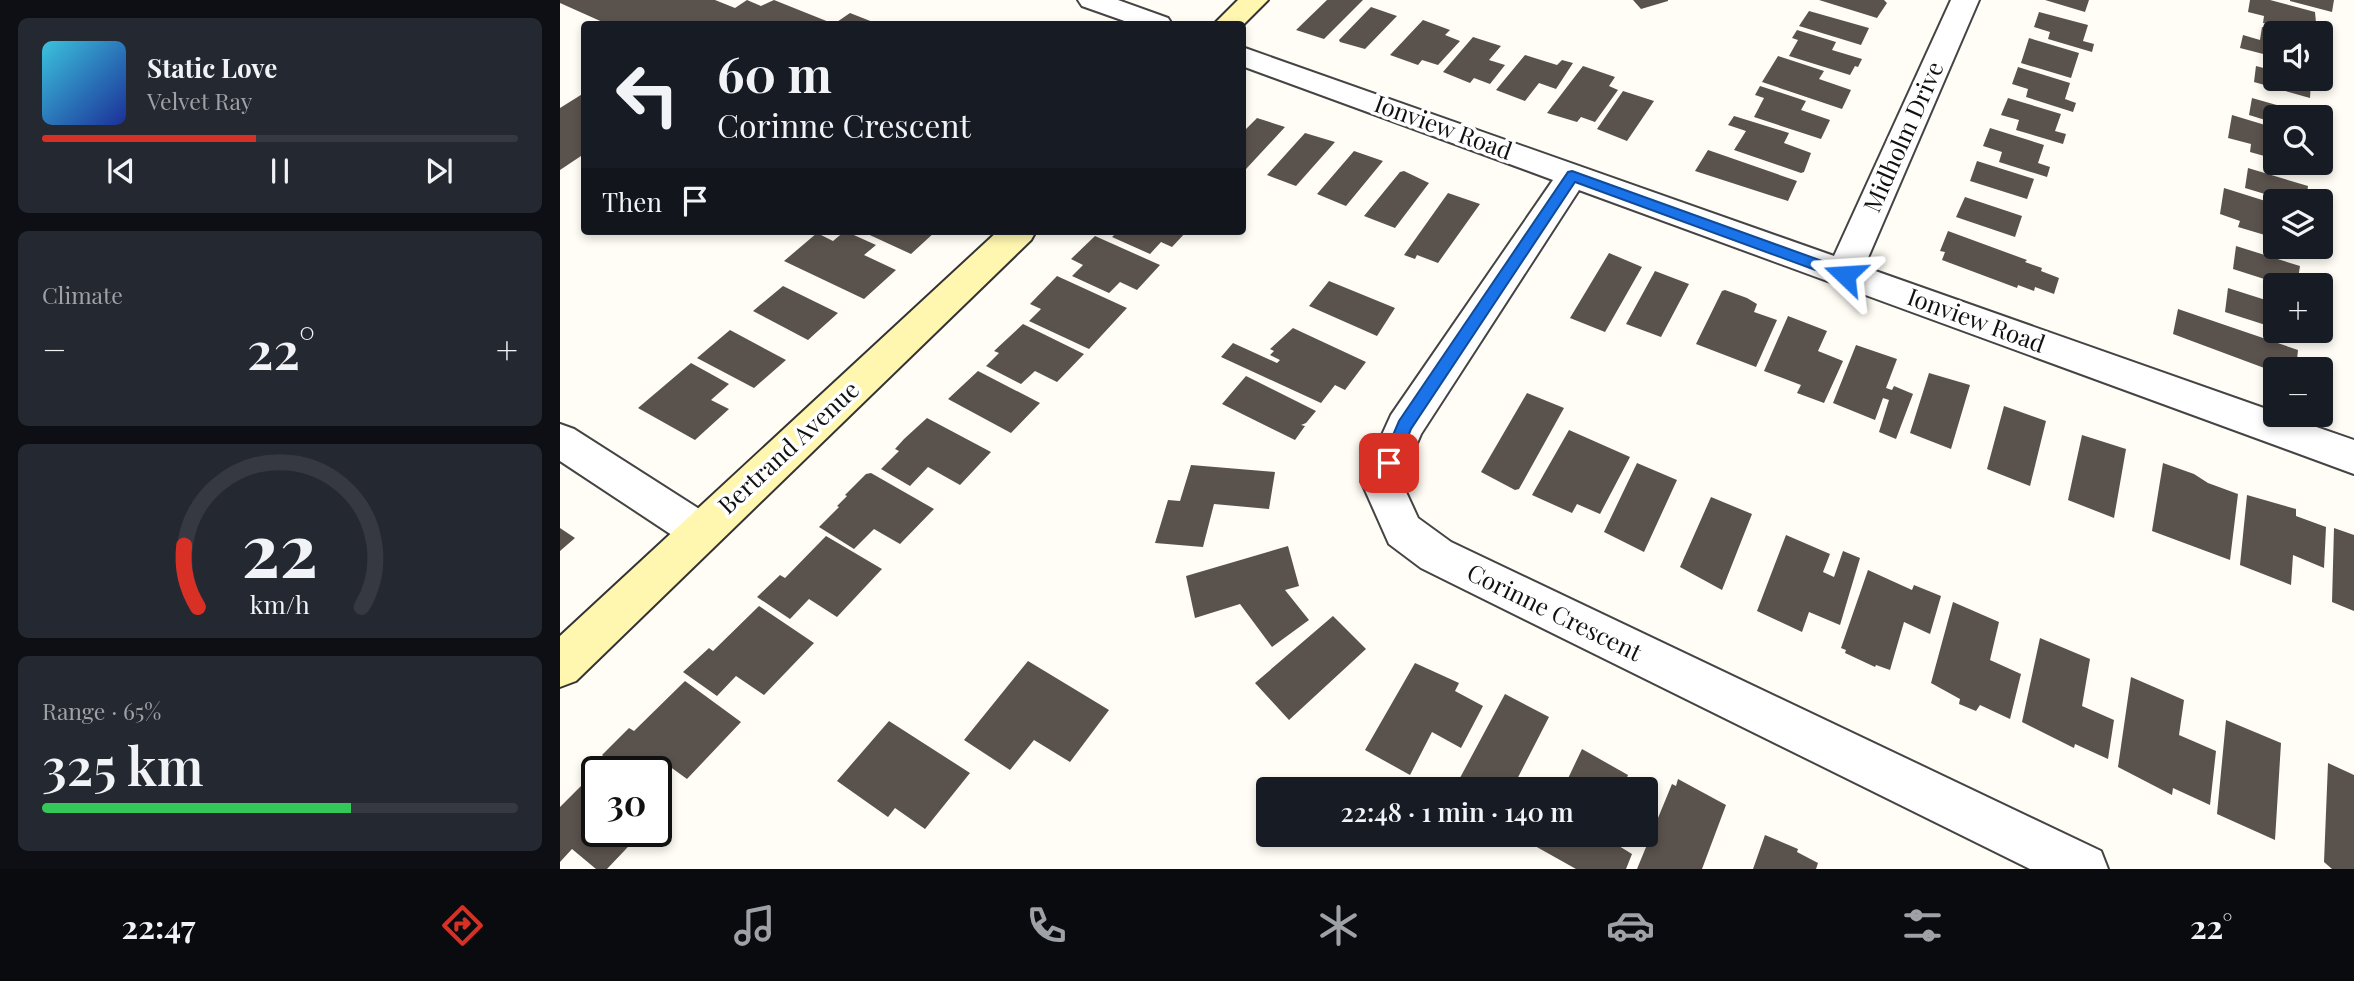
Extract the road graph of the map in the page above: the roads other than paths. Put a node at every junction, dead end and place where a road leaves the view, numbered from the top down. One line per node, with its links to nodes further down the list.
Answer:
1 (1092, 0): 4 (street)
2 (1254, 0): 5 (street)
3 (1965, 0): 9 (street, Midholm Drive)
4 (1150, 21)
5 (1231, 21)
6 (1246, 56): 7 (street, Ionview Road)
7 (1572, 176): 9 (street, Ionview Road); 14 (street, Corinne Crescent)
8 (1015, 235): 12 (street, Bertrand Avenue)
9 (1845, 275): 11 (street, Ionview Road)
10 (560, 440): 12 (street)
11 (2354, 457)
12 (701, 532): 13 (street, Bertrand Avenue)
13 (560, 666)
14 (2083, 869)

